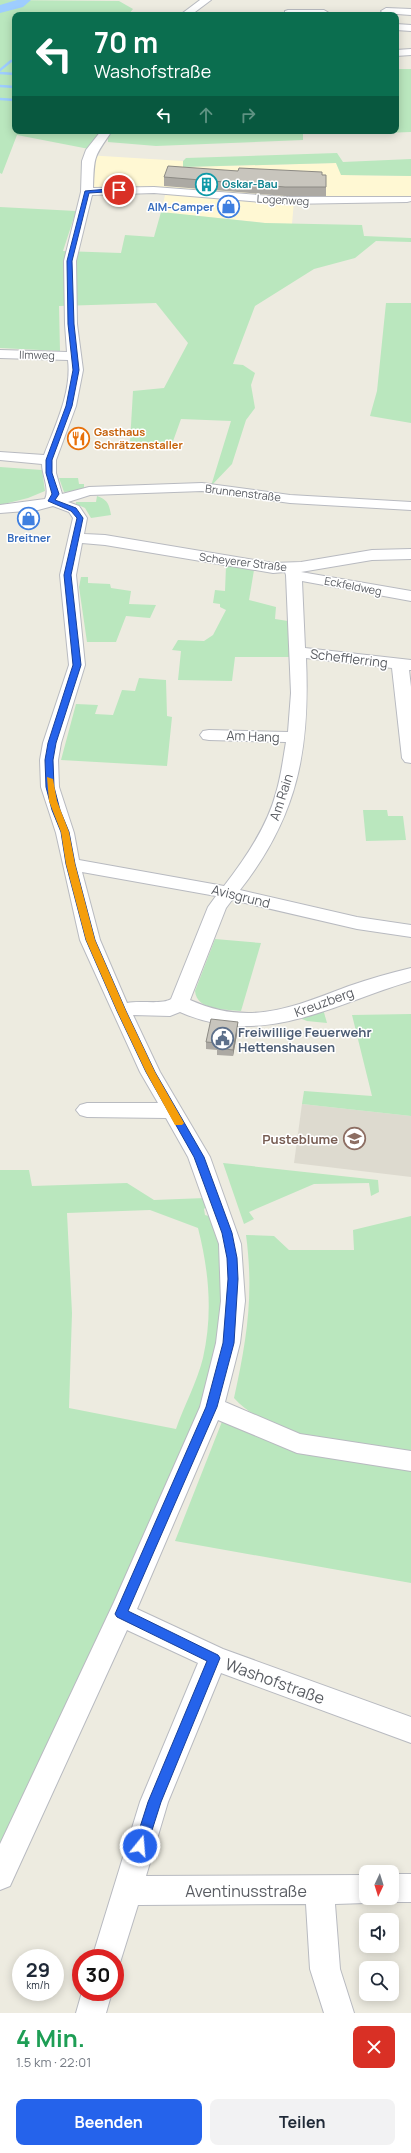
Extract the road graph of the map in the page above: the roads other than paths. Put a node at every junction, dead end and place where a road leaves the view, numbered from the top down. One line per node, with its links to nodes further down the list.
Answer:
1 (206, 0): 4 (street)
2 (309, 0): 5 (street)
3 (386, 0): 6 (street)
4 (189, 12)
5 (308, 12)
6 (386, 12)
7 (399, 12): 8 (street)
8 (411, 12)
9 (399, 27): 10 (street)
10 (411, 28)
11 (411, 52): 12 (street)
12 (399, 53)
13 (105, 134): 14 (street)
14 (87, 192): 15 (street, Logenweg); 17 (street)
15 (407, 199)
16 (0, 354): 17 (street, Ilmweg)
17 (75, 356): 19 (street)
18 (0, 456): 19 (street)
19 (49, 460): 20 (street)
20 (52, 501): 21 (street, Brunnenstraße); 22 (street, Brunnenstraße); 23 (street)
21 (411, 506)
22 (0, 509)
23 (76, 538): 25 (street, Scheyerer Straße); 32 (street)
24 (411, 554): 25 (street, Scheyerer Straße)
25 (293, 572): 26 (street, Eckfeldweg); 27 (street, Am Rain)
26 (411, 596)
27 (298, 652): 28 (street, Schefflerring); 30 (street, Am Rain)
28 (406, 665): 31 (street, Schefflerring)
29 (209, 735): 30 (street, Am Hang)
30 (296, 737): 33 (street, Am Rain)
31 (411, 758)
32 (71, 864): 33 (street, Avisgrund); 37 (street)
33 (227, 894): 34 (street, Avisgrund); 36 (street, Am Rain)
34 (411, 931)
35 (411, 974): 36 (street, Kreuzberg)
36 (178, 1003): 37 (street)
37 (121, 1011): 39 (street)
38 (87, 1110): 39 (street)
39 (172, 1112): 40 (street)
40 (212, 1407): 41 (street); 42 (street)
41 (411, 1461)
42 (121, 1614): 43 (street, Washofstraße); 45 (street)
43 (214, 1658): 44 (street, Washofstraße); 49 (street)
44 (411, 1730)
45 (0, 1876)
46 (399, 1888): 47 (street)
47 (411, 1888)
48 (359, 1889): 50 (street, Aventinusstraße)
49 (126, 1891): 50 (street, Aventinusstraße); 51 (street)
50 (320, 1891): 54 (street)
51 (110, 1949)
52 (94, 2001): 53 (street)
53 (91, 2013)
54 (339, 2013)

